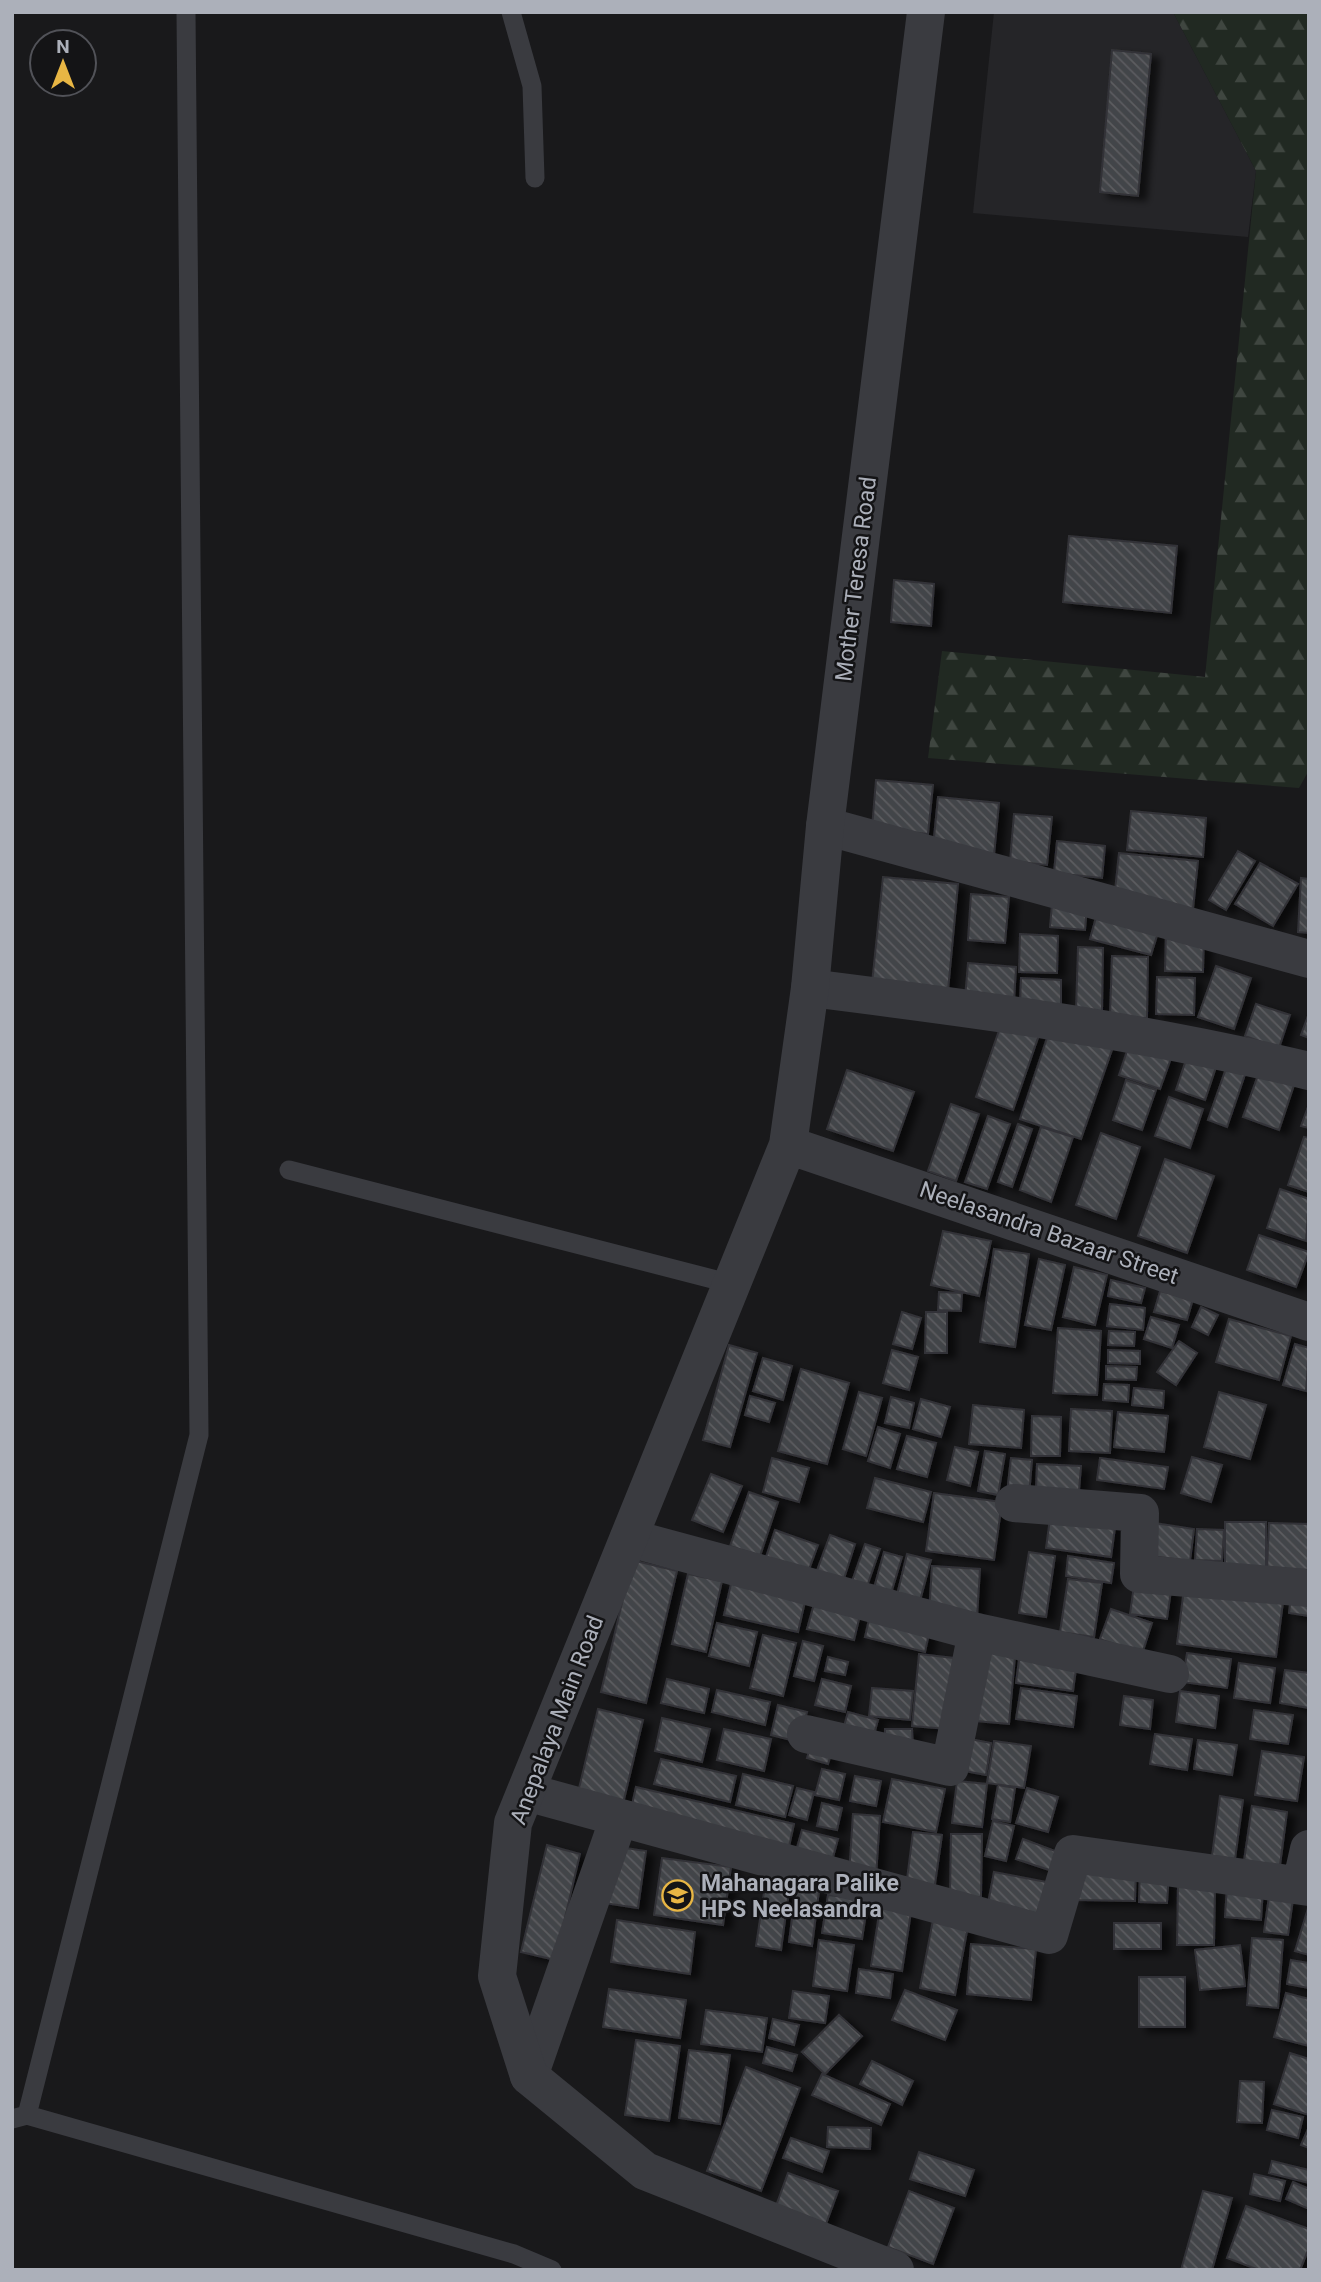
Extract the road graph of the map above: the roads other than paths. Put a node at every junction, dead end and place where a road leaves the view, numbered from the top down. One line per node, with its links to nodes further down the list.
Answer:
1 (186, 12): 24 (lane)
2 (511, 12): 4 (lane)
3 (926, 12): 5 (street, Mother Teresa Road)
4 (536, 178)
5 (825, 826): 6 (street); 7 (street, Mother Teresa Road)
6 (1309, 959)
7 (810, 988): 8 (street); 9 (street, Mother Teresa Road)
8 (1309, 1071)
9 (788, 1145): 11 (street, Anepalaya Main Road); 12 (street, Neelasandra Bazaar Street)
10 (289, 1170): 11 (lane)
11 (732, 1284): 14 (street, Anepalaya Main Road)
12 (1309, 1322)
13 (1014, 1503): 15 (street)
14 (629, 1538): 16 (street); 19 (street, Anepalaya Main Road)
15 (1309, 1588)
16 (977, 1632): 17 (street); 18 (street)
17 (1170, 1674)
18 (806, 1734)
19 (526, 1792): 20 (street); 23 (street, Anepalaya Main Road)
20 (619, 1818): 22 (street); 23 (street)
21 (1309, 1849): 22 (street)
22 (1305, 1886)
23 (529, 2076): 26 (street)
24 (20, 2117): 25 (lane)
25 (552, 2270)
26 (895, 2270)

